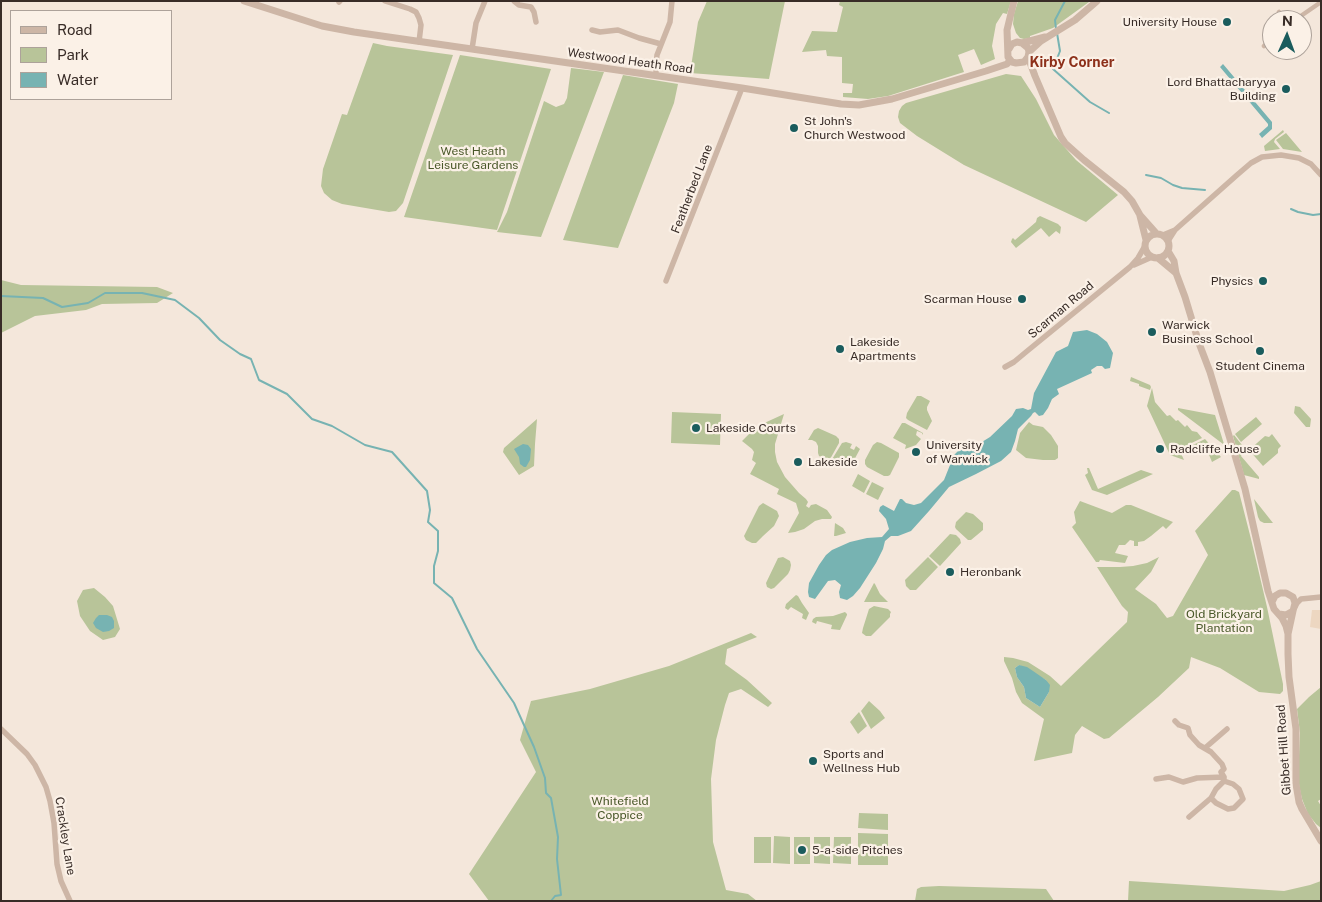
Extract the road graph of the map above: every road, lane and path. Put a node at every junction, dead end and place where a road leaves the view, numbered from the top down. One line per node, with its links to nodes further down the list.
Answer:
1 (244, 1): 14 (street, Westwood Heath Road)
2 (385, 1): 14 (street)
3 (485, 1): 17 (street)
4 (514, 1): 10 (street)
5 (672, 1): 16 (street)
6 (1014, 1): 11 (street)
7 (1097, 1): 13 (street)
8 (1321, 2): 9 (street)
9 (1309, 10)
10 (536, 22)
11 (1008, 24): 15 (street); 18 (street)
12 (592, 30): 16 (street)
13 (1051, 35): 15 (street); 19 (street)
14 (419, 42): 17 (street, Westwood Heath Road)
15 (1020, 43): 18 (street); 19 (street)
16 (661, 44): 22 (street)
17 (472, 49): 22 (street, Westwood Heath Road)
18 (1008, 49): 20 (street)
19 (1028, 55): 21 (street); 23 (street)
20 (1010, 60): 21 (street); 24 (street, Westwood Heath Road)
21 (1020, 64): 23 (street)
22 (656, 76): 24 (street, Westwood Heath Road)
23 (1035, 76): 26 (street)
24 (742, 88): 33 (street, Featherbed Lane)
25 (1321, 175): 27 (street)
26 (1140, 215): 27 (street); 28 (street)
27 (1163, 236): 28 (street); 29 (street)
28 (1146, 243): 30 (street); 31 (street, Scarman Road)
29 (1168, 251): 30 (street); 32 (street)
30 (1155, 257): 31 (street, Scarman Road); 32 (street)
31 (1130, 267): 34 (street, Scarman Road)
32 (1176, 273): 35 (street)
33 (666, 281)
34 (1005, 367)
35 (1265, 579): 36 (street); 38 (street)
36 (1280, 592): 38 (street); 39 (street)
37 (1321, 598): 39 (street)
38 (1272, 602): 40 (street)
39 (1294, 609): 40 (street); 41 (street, Gibbet Hill Road)
40 (1279, 614): 41 (street, Gibbet Hill Road)
41 (1288, 634): 50 (street, Gibbet Hill Road)
42 (1175, 721): 45 (street)
43 (1227, 729): 45 (street)
44 (1, 730): 52 (street, Crackley Lane)
45 (1205, 748): 47 (street)
46 (1156, 779): 47 (street)
47 (1224, 779): 48 (street); 48 (street)
48 (1211, 798): 49 (street)
49 (1189, 817)
50 (1318, 831): 51 (street, Gibbet Hill Road)
51 (1321, 841)
52 (70, 901)

